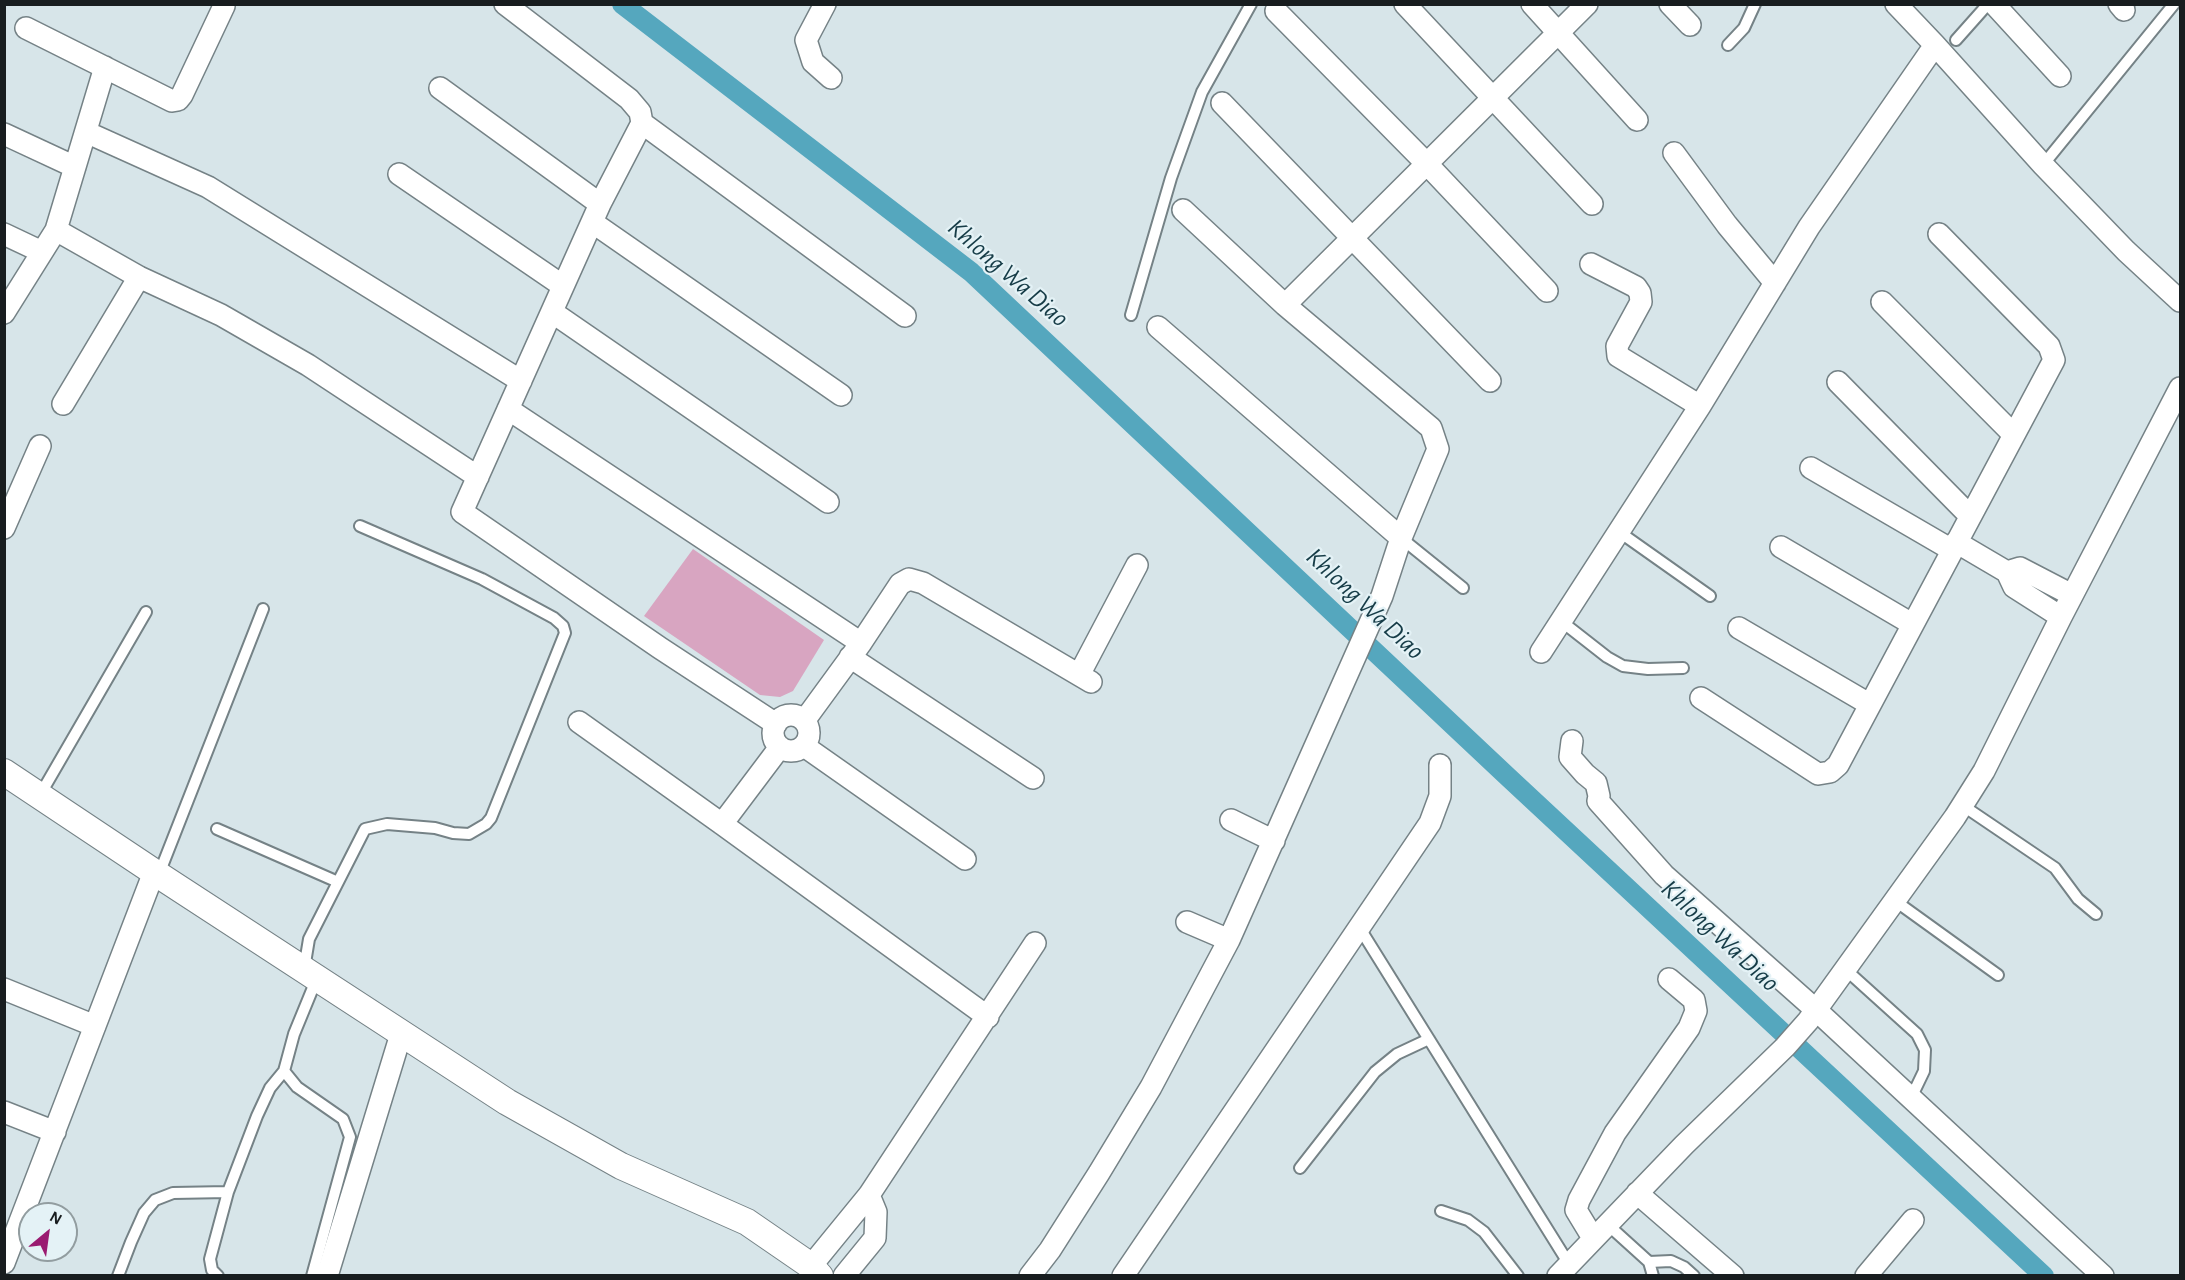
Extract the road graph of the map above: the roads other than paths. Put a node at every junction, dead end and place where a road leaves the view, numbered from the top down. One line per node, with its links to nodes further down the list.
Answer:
1 (505, 4): 27 (street)
2 (825, 4): 22 (street)
3 (1251, 4): 53 (lane)
4 (1405, 4): 24 (street)
5 (1532, 4): 17 (street)
6 (1587, 4): 17 (street)
7 (1670, 4): 15 (street)
8 (1755, 4): 19 (lane)
9 (1896, 4): 18 (street)
10 (1988, 4): 18 (lane)
11 (1994, 4): 21 (street)
12 (2174, 4): 32 (lane)
13 (224, 6): 20 (street)
14 (1276, 10): 31 (street)
15 (1690, 26)
16 (26, 28): 20 (street)
17 (1558, 32): 24 (street); 26 (street)
18 (1945, 43): 32 (street); 45 (street)
19 (1728, 45)
20 (105, 67): 28 (street)
21 (2060, 76)
22 (831, 78)
23 (440, 88): 37 (street)
24 (1493, 97): 31 (street); 35 (street)
25 (1222, 103): 41 (street)
26 (1637, 120)
27 (642, 123): 37 (street); 54 (street)
28 (86, 132): 33 (street); 56 (street)
29 (4, 134): 33 (street)
30 (1674, 153): 45 (street)
31 (1426, 163): 41 (street); 47 (street)
32 (2043, 165): 48 (street)
33 (75, 166): 38 (street)
34 (399, 174): 46 (street)
35 (1592, 204)
36 (1183, 210): 50 (street)
37 (596, 213): 46 (street); 60 (street)
38 (56, 230): 42 (street); 44 (street)
39 (4, 234): 42 (street)
40 (1939, 234): 64 (street)
41 (1354, 237): 50 (street); 57 (street)
42 (42, 252): 52 (street)
43 (1591, 264): 62 (street)
44 (139, 277): 61 (street); 67 (street)
45 (1775, 284): 62 (street)
46 (563, 286): 51 (street)
47 (1546, 291)
48 (2181, 301)
49 (1882, 302): 64 (street)
50 (1285, 305): 73 (street)
51 (552, 312): 56 (street); 68 (street)
52 (4, 313)
53 (1131, 315)
54 (905, 316)
55 (1158, 327): 73 (street)
56 (521, 381): 63 (street)
57 (1490, 381)
58 (1838, 382): 69 (street)
59 (2181, 388): 79 (street)
60 (841, 395)
61 (63, 404)
62 (1700, 406): 72 (street)
63 (508, 409): 67 (street); 87 (street)
64 (2014, 435): 69 (street)
65 (40, 446): 70 (street)
66 (1811, 468): 74 (street)
67 (478, 477): 94 (street)
68 (828, 502)
69 (1970, 516): 74 (street)
70 (5, 523)
71 (360, 526): 109 (lane)
72 (1618, 531): 80 (lane); 84 (street)
73 (1401, 538): 78 (lane); 106 (street)
74 (1954, 546): 77 (street); 85 (street)
75 (1780, 547): 85 (street)
76 (1137, 565): 87 (street)
77 (2007, 572): 79 (street); 83 (street)
78 (1463, 588)
79 (2072, 595): 83 (street)
80 (1710, 596)
81 (263, 609): 108 (lane)
82 (146, 612): 101 (lane)
83 (2061, 617): 102 (street)
84 (1561, 621): 88 (street); 89 (lane)
85 (1912, 624): 91 (street)
86 (1739, 628): 91 (street)
87 (855, 650): 92 (street); 100 (street)
88 (1541, 652)
89 (1683, 668)
90 (1701, 698): 91 (street)
91 (1869, 704)
92 (804, 721): 94 (street); 96 (street)
93 (579, 722): 104 (street)
94 (776, 724): 97 (street)
95 (1572, 741): 121 (street)
96 (804, 746): 97 (street); 107 (street)
97 (780, 747): 104 (street)
98 (1440, 765): 113 (street)
99 (4, 772): 101 (street)
100 (1033, 778)
101 (40, 795): 108 (street)
102 (1962, 805): 110 (street); 111 (lane)
103 (1231, 820): 106 (street)
104 (722, 824): 122 (street)
105 (218, 829): 109 (lane)
106 (1274, 841): 114 (street)
107 (965, 859)
108 (156, 873): 117 (street); 123 (street)
109 (338, 882): 117 (lane)
110 (1894, 900): 116 (street); 118 (lane)
111 (2096, 914)
112 (1187, 922): 114 (street)
113 (1359, 927): 125 (lane); 148 (street)
114 (1229, 940): 147 (street)
115 (1035, 943): 122 (street)
116 (1845, 969): 121 (street); 127 (lane)
117 (310, 974): 124 (street); 126 (lane)
118 (1998, 975)
119 (1670, 979): 136 (street)
120 (4, 988): 123 (street)
121 (1812, 1016): 127 (street); 132 (street)
122 (988, 1017): 133 (street)
123 (95, 1026): 129 (street)
124 (401, 1034): 141 (street); 145 (street)
125 (1429, 1039): 130 (lane); 140 (lane)
126 (285, 1071): 131 (lane); 144 (lane)
127 (1911, 1098): 154 (street)
128 (4, 1112): 129 (street)
129 (54, 1132): 137 (street)
130 (1300, 1168)
131 (228, 1192): 142 (lane); 143 (lane)
132 (1637, 1193): 136 (street); 152 (street)
133 (869, 1195): 141 (street); 146 (street)
134 (1441, 1211): 149 (lane)
135 (1913, 1220): 153 (street)
136 (1600, 1231): 138 (lane); 140 (street)
137 (10, 1232): 139 (street)
138 (1649, 1262): 150 (lane); 151 (lane)
139 (4, 1263)
140 (1563, 1269)
141 (816, 1271)
142 (118, 1275)
143 (218, 1275)
144 (312, 1275)
145 (327, 1275)
146 (844, 1275)
147 (1030, 1275)
148 (1123, 1275)
149 (1518, 1275)
150 (1653, 1275)
151 (1694, 1275)
152 (1732, 1275)
153 (1866, 1275)
154 (2103, 1275)

